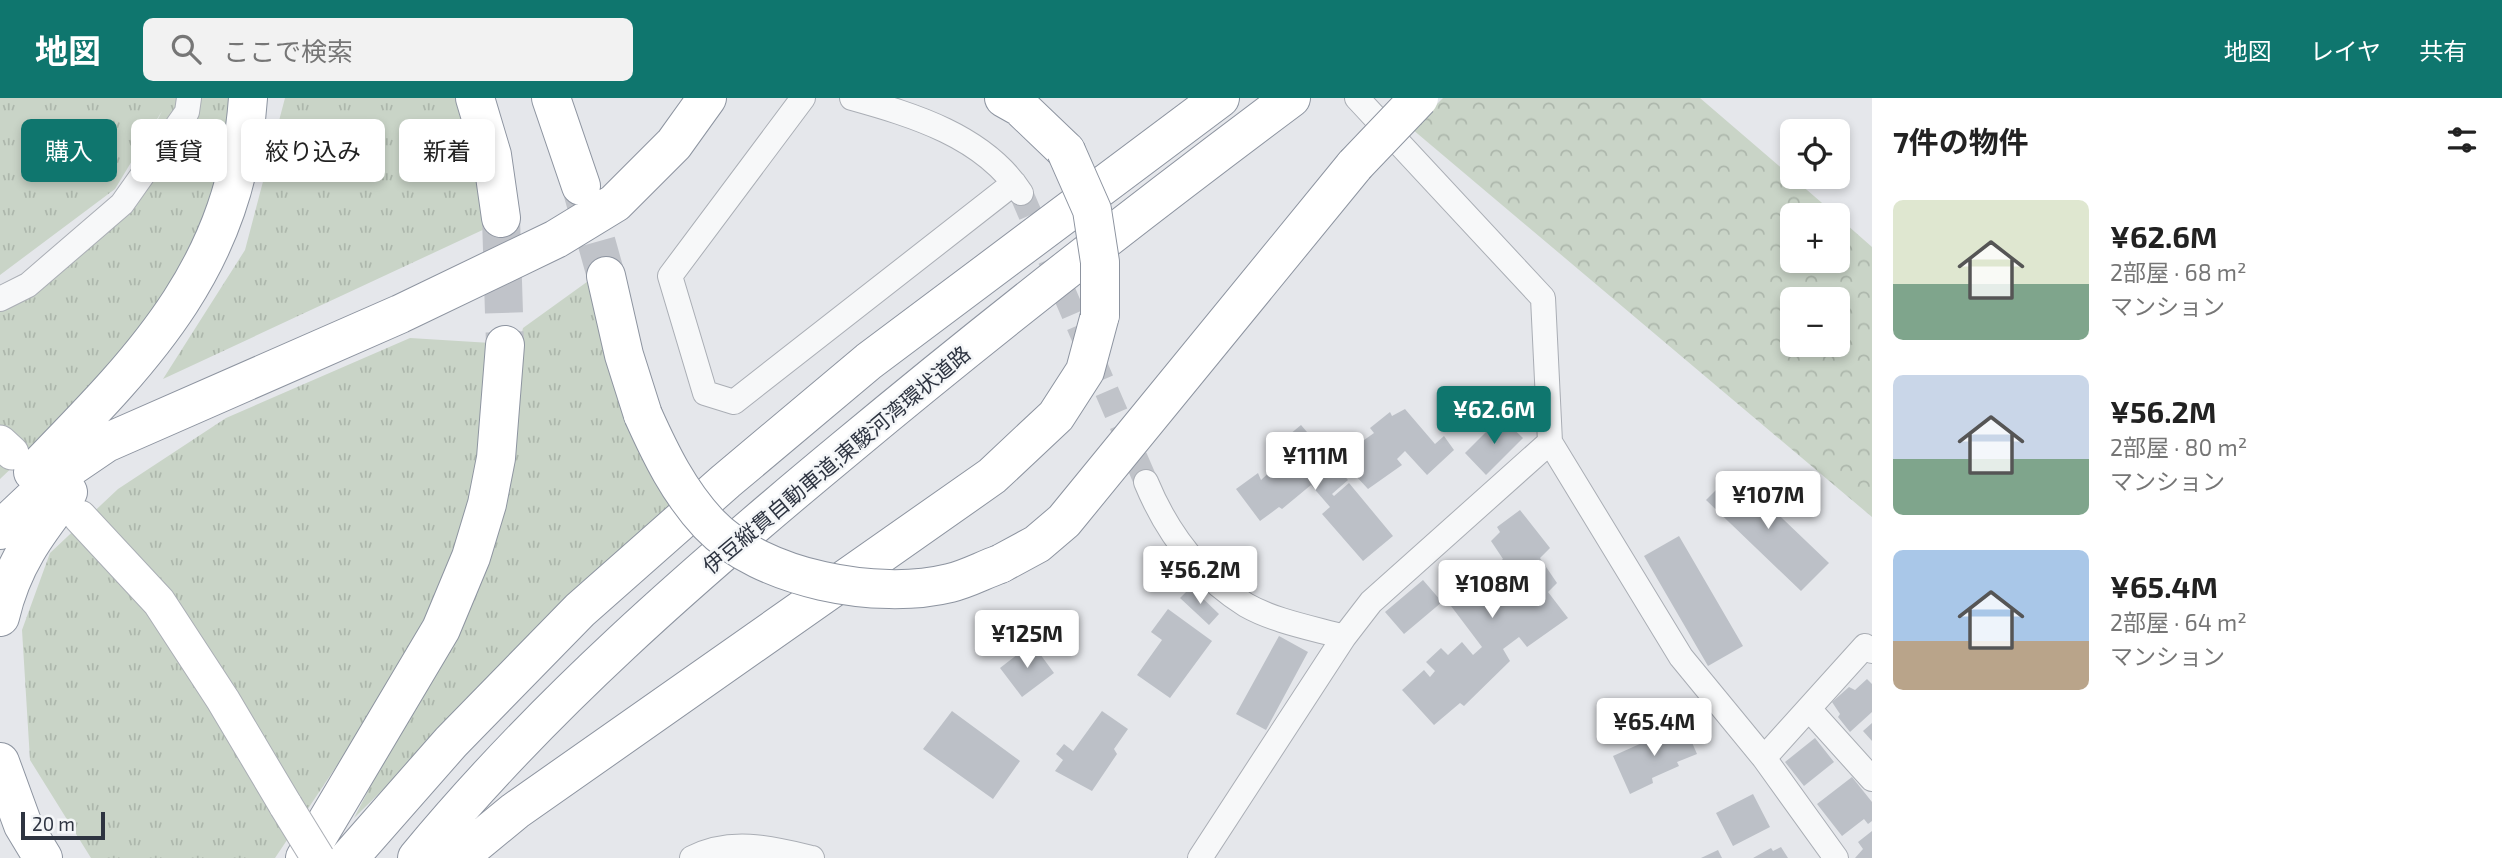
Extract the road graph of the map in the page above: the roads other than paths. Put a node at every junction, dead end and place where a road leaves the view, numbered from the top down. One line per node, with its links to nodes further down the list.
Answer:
1 (190, 98): 16 (street)
2 (248, 98): 21 (highway)
3 (475, 98): 14 (highway)
4 (551, 98): 13 (highway)
5 (707, 98): 19 (highway)
6 (803, 98): 7 (street)
7 (852, 98)
8 (1004, 98): 36 (highway, bridge)
9 (1220, 98): 34 (highway)
10 (1357, 98): 18 (street)
11 (1419, 98): 15 (highway, bridge)
12 (1287, 101): 35 (highway, 伊豆縦貫自動車道;東駿河湾環状道路)
13 (581, 186)
14 (501, 218)
15 (607, 276)
16 (0, 299)
17 (505, 345): 32 (highway)
18 (1550, 442): 25 (street); 28 (street)
19 (106, 443): 23 (highway); 24 (highway)
20 (1146, 482): 25 (street)
21 (0, 506)
22 (80, 517): 33 (street, bridge)
23 (0, 530)
24 (0, 617)
25 (1343, 637): 39 (street)
26 (1872, 651): 27 (street)
27 (1809, 709): 28 (street); 30 (street)
28 (1765, 758): 40 (street)
29 (0, 762): 31 (highway)
30 (1872, 779)
31 (43, 858)
32 (305, 858)
33 (318, 858)
34 (349, 858)
35 (417, 858)
36 (458, 858)
37 (692, 858): 38 (street)
38 (812, 858)
39 (1199, 858)
40 (1836, 858)

